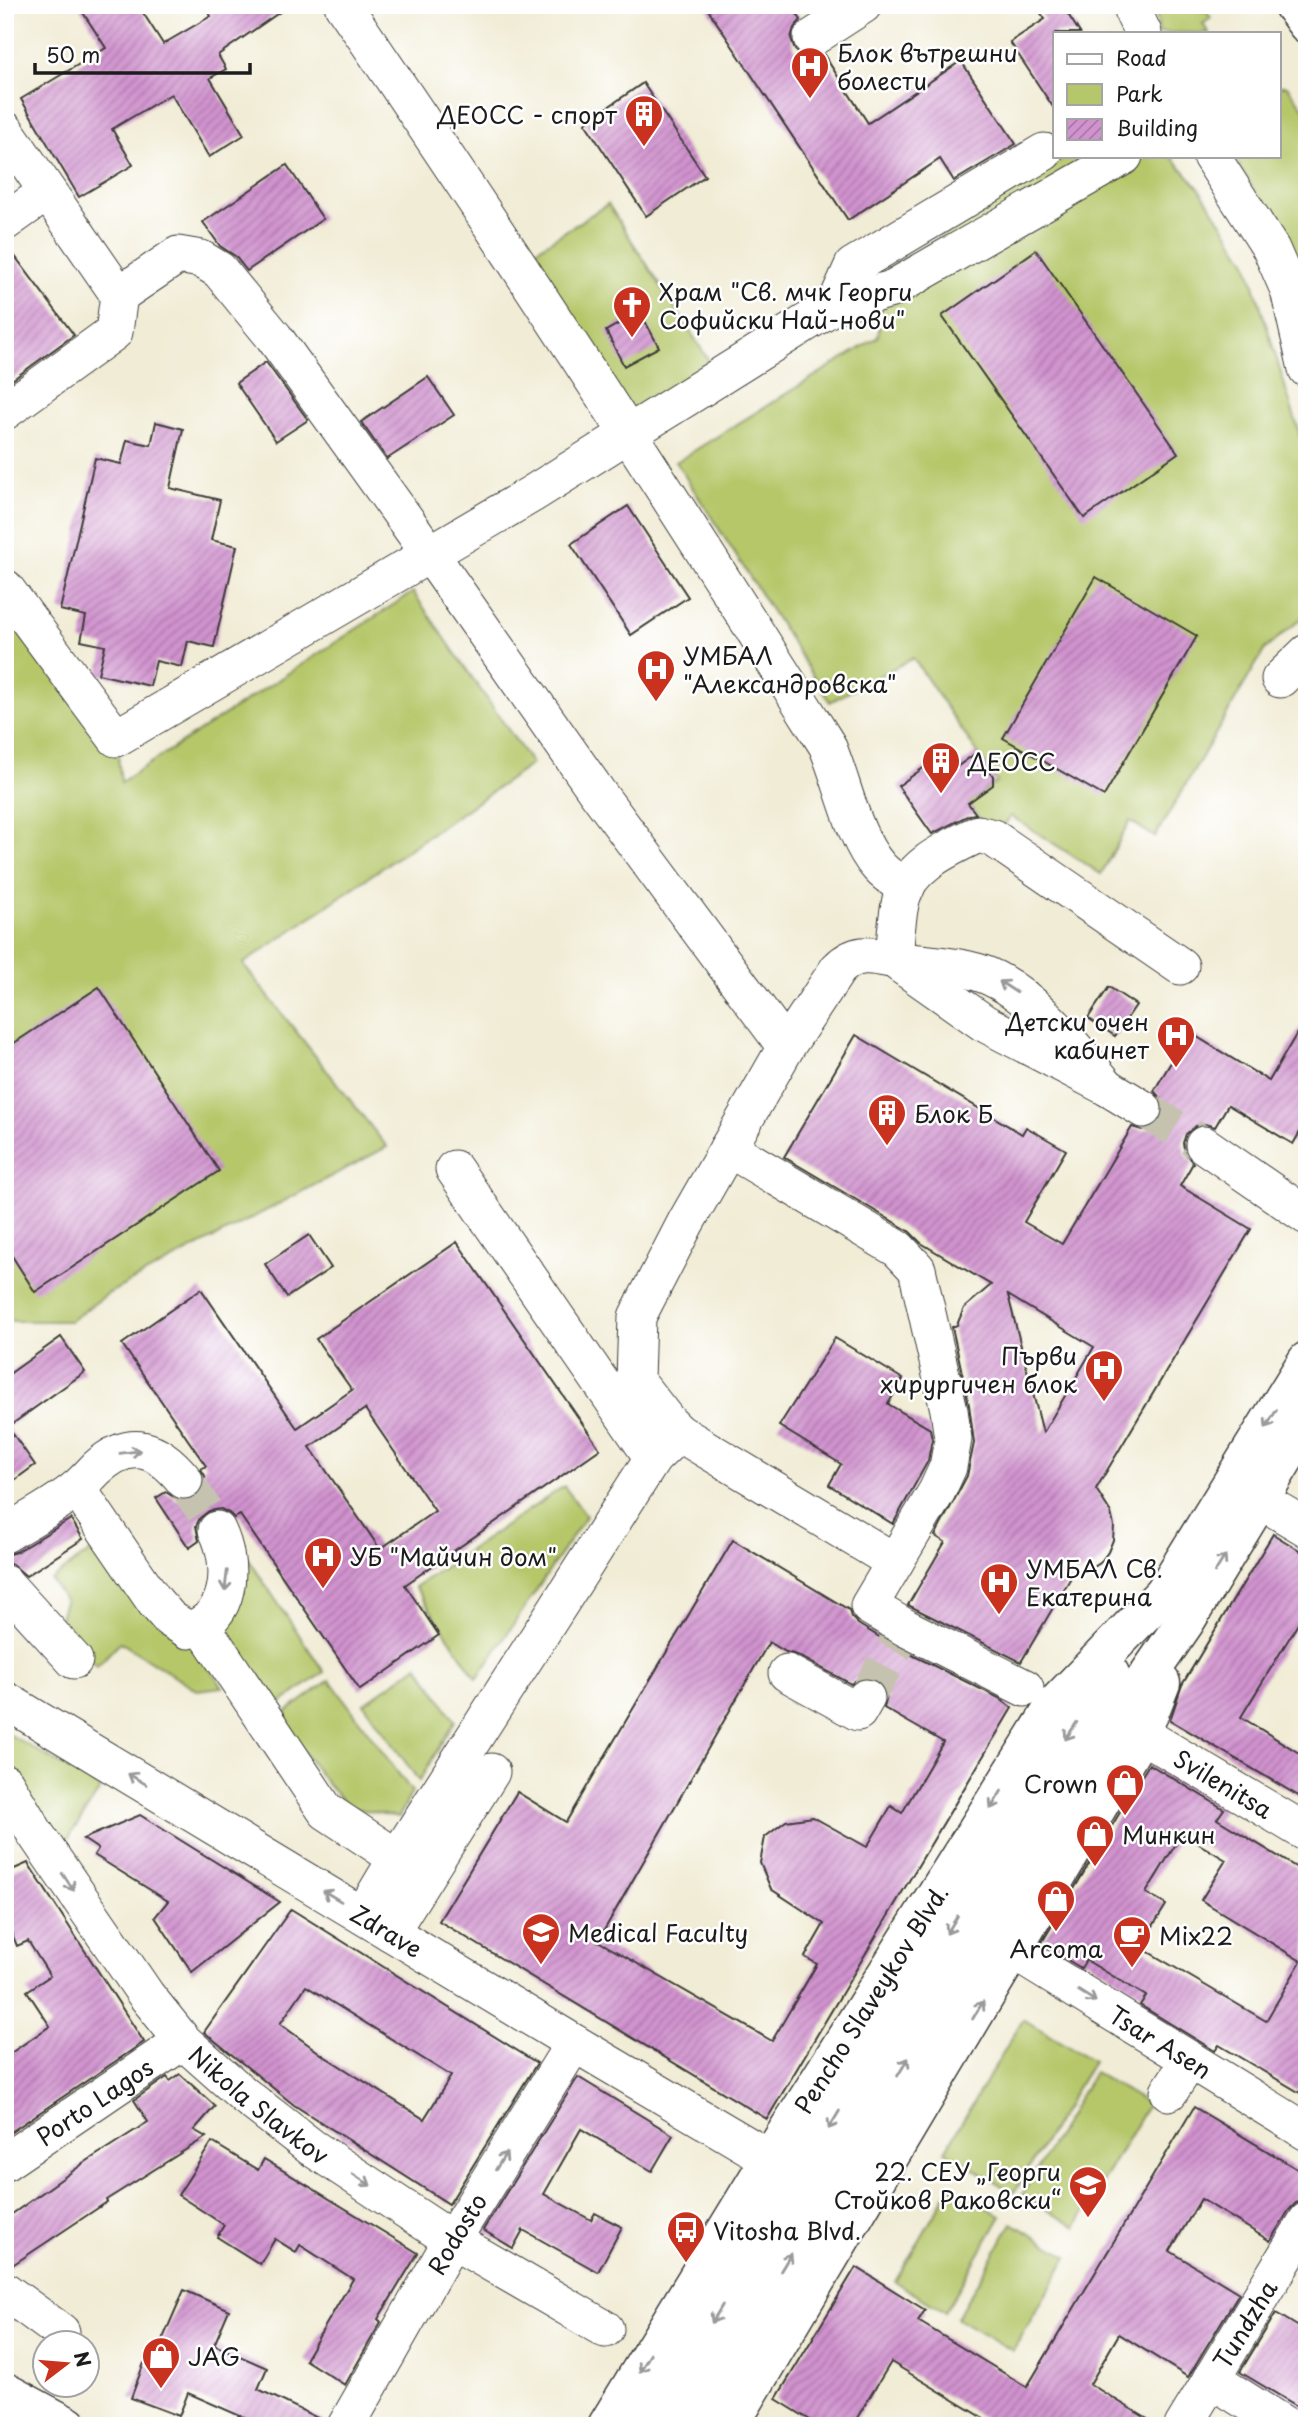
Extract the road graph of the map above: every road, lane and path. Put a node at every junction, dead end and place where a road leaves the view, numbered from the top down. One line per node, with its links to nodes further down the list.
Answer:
1 (343, 5): 18 (street)
2 (863, 5): 7 (street)
3 (1133, 5): 6 (street)
4 (1293, 5): 5 (main road)
5 (1307, 24)
6 (1143, 32)
7 (812, 38)
8 (5, 130): 12 (street)
9 (1044, 152): 15 (street)
10 (1121, 158): 15 (street)
11 (1212, 158): 16 (street)
12 (47, 192): 13 (street); 14 (street)
13 (5, 222)
14 (119, 295): 17 (street); 19 (street)
15 (836, 304): 18 (street)
16 (1307, 369)
17 (5, 411)
18 (630, 433): 19 (street); 23 (street)
19 (430, 554): 20 (street); 26 (street)
20 (5, 589)
21 (1307, 653): 22 (street)
22 (1280, 679)
23 (905, 888): 24 (street); 25 (street)
24 (894, 960): 26 (street); 27 (street)
25 (1180, 966)
26 (786, 1047): 29 (street)
27 (1143, 1109)
28 (1203, 1145): 31 (street)
29 (728, 1148): 34 (street); 41 (street)
30 (454, 1169): 34 (street)
31 (1307, 1216)
32 (1307, 1361): 43 (main road, Pencho Slaveykov Blvd., one-way to 43)
33 (1307, 1421): 37 (main road, Pencho Slaveykov Blvd.)
34 (666, 1446): 41 (street); 55 (street)
35 (184, 1480): 36 (street, one-way to 35)
36 (77, 1488): 40 (street); 44 (street)
37 (1260, 1500): 38 (street); 43 (main road, Pencho Slaveykov Blvd., one-way to 37)
38 (1307, 1528)
39 (217, 1530): 44 (street, one-way to 44)
40 (5, 1534)
41 (895, 1562): 47 (street)
42 (5, 1584): 45 (street)
43 (1174, 1608): 50 (main road, Pencho Slaveykov Blvd.); 63 (main road, Pencho Slaveykov Blvd., one-way to 63); 77 (main road, Pencho Slaveykov Blvd., one-way to 77); 78 (main road, Pencho Slaveykov Blvd., one-way to 43)
44 (202, 1626): 55 (street)
45 (74, 1660)
46 (787, 1673): 48 (street)
47 (1025, 1688)
48 (866, 1698)
49 (5, 1700): 56 (street, Zdrave, one-way to 49)
50 (1141, 1734): 53 (street, Svilenitsa); 57 (main road, Pencho Slaveykov Blvd.)
51 (491, 1772): 56 (street)
52 (5, 1783): 54 (street, Nikola Slavkov)
53 (1307, 1833)
54 (20, 1839): 58 (street, Nikola Slavkov, one-way to 58)
55 (397, 1858): 56 (street)
56 (377, 1924): 59 (street, Zdrave)
57 (1013, 1951): 60 (street, Tsar Asen, one-way to 60); 79 (main road, Pencho Slaveykov Blvd., one-way to 57)
58 (183, 2041): 64 (street, Porto Lagos); 66 (street, Nikola Slavkov, one-way to 66)
59 (574, 2043): 63 (street, Zdrave); 66 (street, Rodosto, one-way to 59)
60 (1191, 2060): 61 (street); 62 (street, Tsar Asen)
61 (1169, 2092)
62 (1307, 2132)
63 (770, 2159): 76 (main road, Pencho Slaveykov Blvd., one-way to 76)
64 (5, 2162)
65 (1307, 2221): 70 (street, Tundzha)
66 (452, 2240): 68 (street, Nikola Slavkov); 75 (street, Rodosto)
67 (5, 2291): 69 (street)
68 (604, 2329)
69 (58, 2330)
70 (1211, 2379): 80 (street, Tundzha); 81 (street)
71 (5, 2392): 74 (main road)
72 (5, 2407): 73 (street)
73 (56, 2426)
74 (68, 2426)
75 (346, 2426)
76 (607, 2426)
77 (649, 2426)
78 (688, 2426)
79 (729, 2426)
80 (1183, 2426)
81 (1286, 2426)

